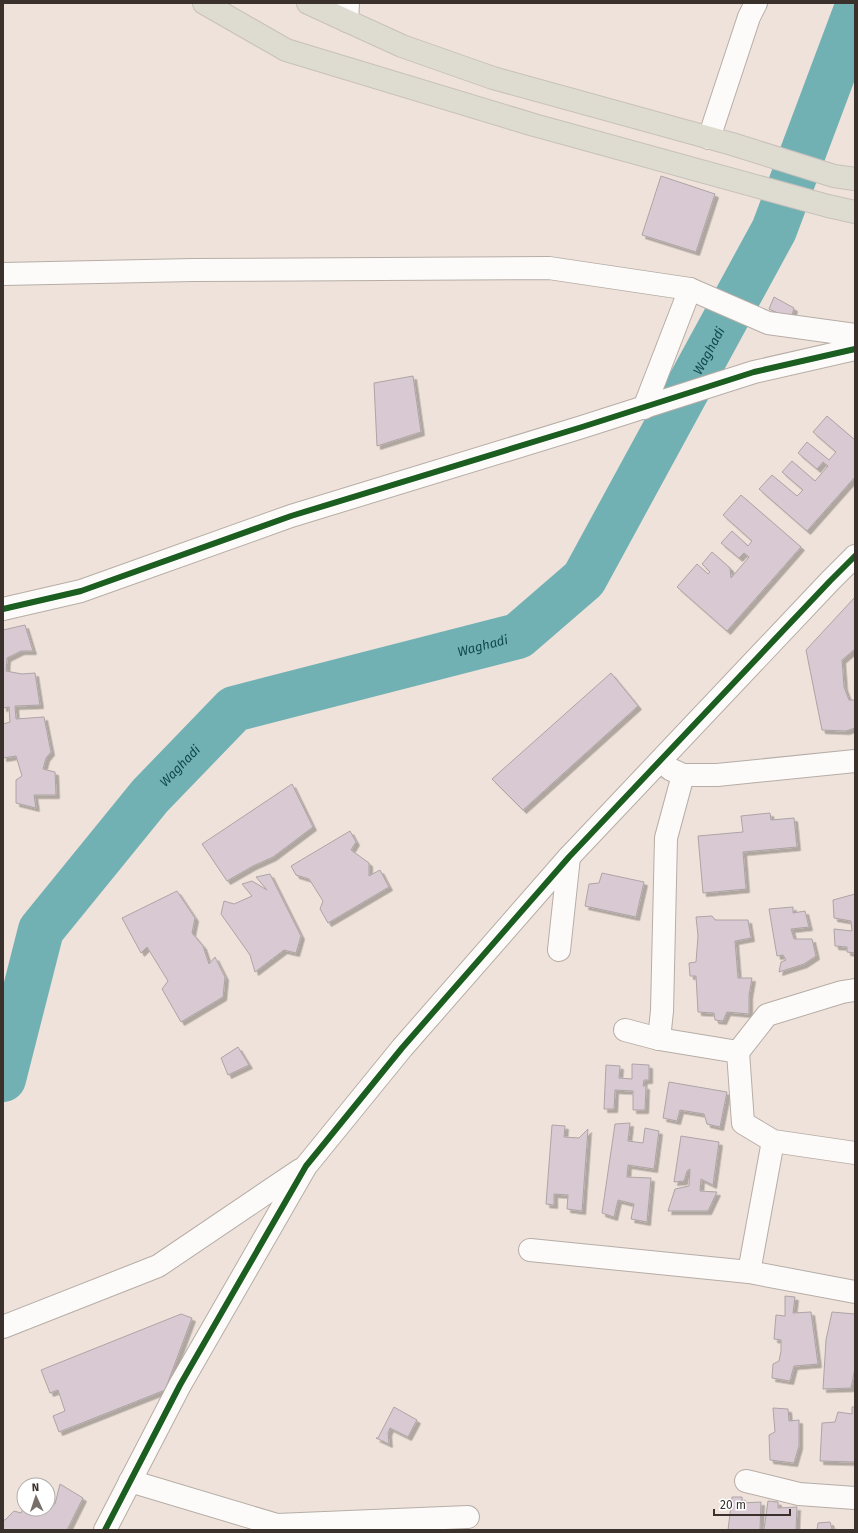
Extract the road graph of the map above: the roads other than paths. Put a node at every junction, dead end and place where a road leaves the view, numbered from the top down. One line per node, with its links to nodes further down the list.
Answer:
1 (204, 3): 7 (main road)
2 (308, 3): 4 (main road)
3 (756, 3): 5 (street)
4 (348, 12): 5 (main road)
5 (708, 138): 6 (main road)
6 (844, 177)
7 (855, 212)
8 (3, 274): 9 (street)
9 (690, 290): 10 (street); 12 (street)
10 (855, 335)
11 (855, 349): 12 (street)
12 (652, 405): 14 (street)
13 (855, 556): 16 (street)
14 (3, 609)
15 (855, 761): 17 (street)
16 (658, 763): 17 (street); 18 (street)
17 (683, 775): 22 (street)
18 (569, 857): 19 (street); 26 (street)
19 (559, 950)
20 (855, 990): 23 (street)
21 (626, 1030): 22 (street)
22 (659, 1039): 23 (street)
23 (738, 1052): 24 (street)
24 (773, 1141): 25 (street); 28 (street)
25 (855, 1153)
26 (306, 1166): 30 (street); 32 (street)
27 (530, 1250): 28 (street)
28 (749, 1272): 29 (street)
29 (855, 1292)
30 (3, 1327)
31 (746, 1480): 33 (street)
32 (130, 1481): 34 (street); 35 (street)
33 (855, 1498)
34 (468, 1517)
35 (107, 1529)

